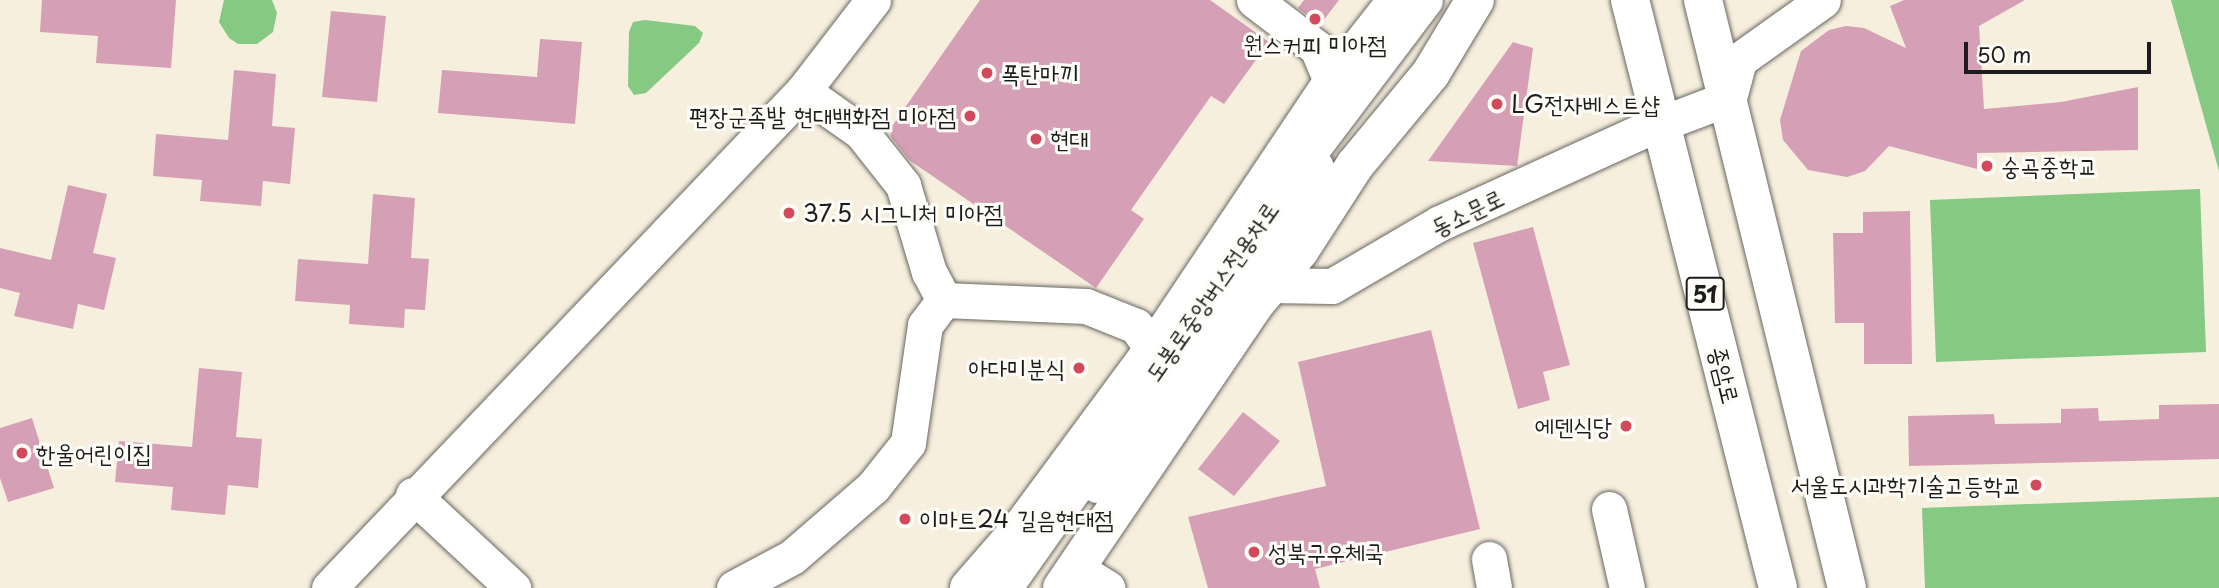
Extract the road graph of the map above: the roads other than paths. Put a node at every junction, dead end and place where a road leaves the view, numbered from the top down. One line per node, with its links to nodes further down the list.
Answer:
1 (873, 0): 13 (street)
2 (1254, 0): 12 (street)
3 (1442, 0): 16 (street)
4 (1475, 0): 11 (main road)
5 (1500, 0): 11 (main road)
6 (1616, 0): 10 (main road, 종암로)
7 (1703, 0): 14 (main road)
8 (1824, 0): 14 (street)
9 (1401, 2): 12 (main road); 29 (street, 도봉로중앙버스전용차로)
10 (1634, 18): 15 (main road, 종암로 / 51)
11 (1431, 73): 17 (main road)
12 (1332, 83): 19 (main road)
13 (803, 91): 18 (street); 21 (street)
14 (1729, 98): 15 (street, 동소문로); 32 (main road)
15 (1663, 123): 17 (street, 동소문로); 24 (main road, 종암로 / 51)
16 (1317, 167): 17 (street); 20 (street)
17 (1262, 295): 20 (street); 23 (main road)
18 (944, 300): 19 (street); 27 (street)
19 (1153, 350): 28 (main road)
20 (1145, 415): 30 (street, 도봉로중앙버스전용차로)
21 (413, 495): 25 (street); 26 (street)
22 (1609, 509): 31 (street)
23 (1082, 582)
24 (1771, 587)
25 (329, 588)
26 (513, 588)
27 (734, 588)
28 (969, 588)
29 (1004, 588)
30 (1025, 588)
31 (1627, 588)
32 (1847, 588)

